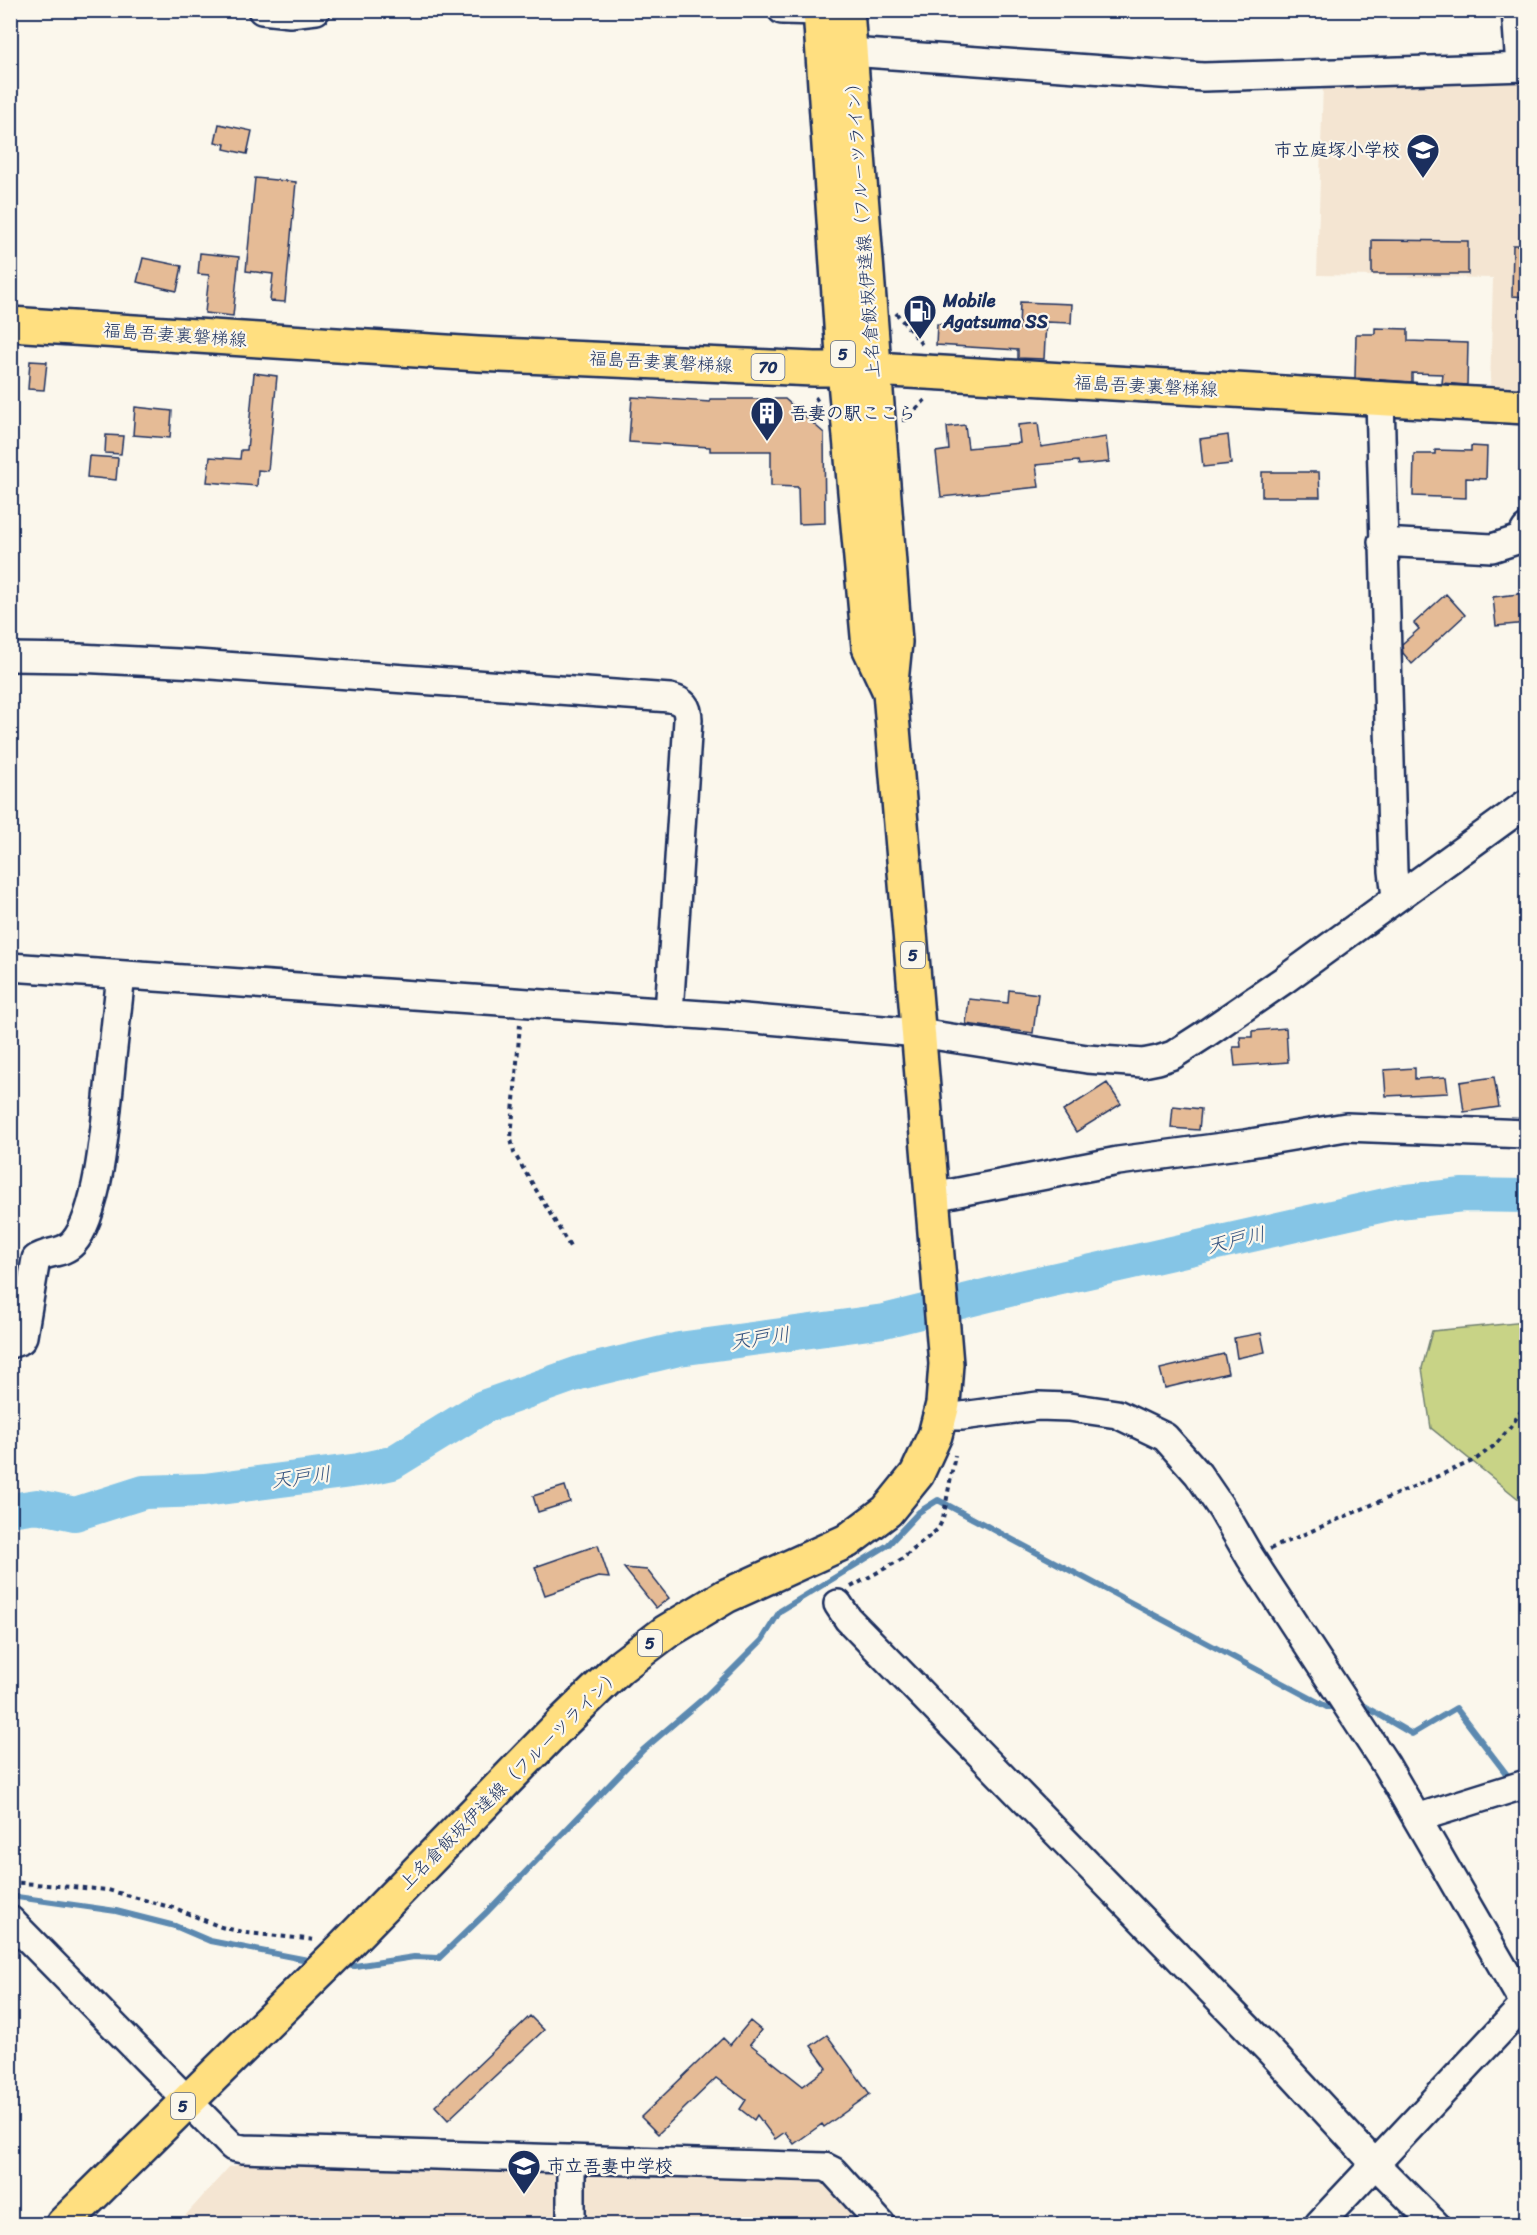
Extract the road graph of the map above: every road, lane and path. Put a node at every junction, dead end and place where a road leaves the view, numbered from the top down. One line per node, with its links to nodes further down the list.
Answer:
1 (262, 10): 6 (street)
2 (316, 10): 6 (street)
3 (782, 10): 7 (street)
4 (847, 10): 8 (main road, 上名倉飯坂伊達線（フルーツライン） / 5)
5 (1516, 10): 9 (street)
6 (309, 11)
7 (820, 11): 13 (main road, 上名倉飯坂伊達線（フルーツライン） / 5)
8 (850, 52): 9 (street); 13 (main road, 上名倉飯坂伊達線（フルーツライン） / 5)
9 (1523, 67)
10 (889, 305): 12 (path)
11 (10, 324): 13 (main road, 福島吾妻裏磐梯線 / 70)
12 (925, 348)
13 (859, 370): 15 (main road, 福島吾妻裏磐梯線 / 70); 27 (main road, 上名倉飯坂伊達線（フルーツライン） / 5)
14 (930, 392): 17 (path)
15 (1380, 399): 16 (main road, 福島吾妻裏磐梯線 / 70); 19 (street)
16 (1527, 407)
17 (897, 420)
18 (1527, 529): 19 (street)
19 (1382, 542): 22 (street)
20 (10, 657): 26 (street)
21 (1527, 804): 22 (street)
22 (1396, 897): 27 (street)
23 (10, 967): 24 (street)
24 (121, 975): 25 (street); 31 (street)
25 (522, 1003): 26 (street); 30 (path)
26 (669, 1013): 27 (street)
27 (919, 1033): 29 (main road, 上名倉飯坂伊達線（フルーツライン） / 5)
28 (1527, 1134): 29 (street)
29 (934, 1208): 33 (main road, 上名倉飯坂伊達線（フルーツライン） / 5)
30 (572, 1250)
31 (10, 1344)
32 (1527, 1404): 34 (path)
33 (951, 1416): 34 (street); 35 (path); 40 (main road, 上名倉飯坂伊達線（フルーツライン） / 5)
34 (1250, 1557): 37 (street)
35 (838, 1604): 44 (street)
36 (1527, 1784): 37 (street)
37 (1417, 1818): 41 (street)
38 (10, 1882): 40 (path)
39 (10, 1920): 42 (street)
40 (342, 1949): 42 (main road, 上名倉飯坂伊達線（フルーツライン） / 5)
41 (1526, 2005): 44 (street)
42 (189, 2100): 43 (street); 45 (main road, 上名倉飯坂伊達線（フルーツライン） / 5)
43 (571, 2159): 46 (street); 47 (street)
44 (1375, 2164): 48 (street); 49 (street)
45 (63, 2224)
46 (572, 2224)
47 (881, 2224)
48 (1319, 2224)
49 (1435, 2224)

